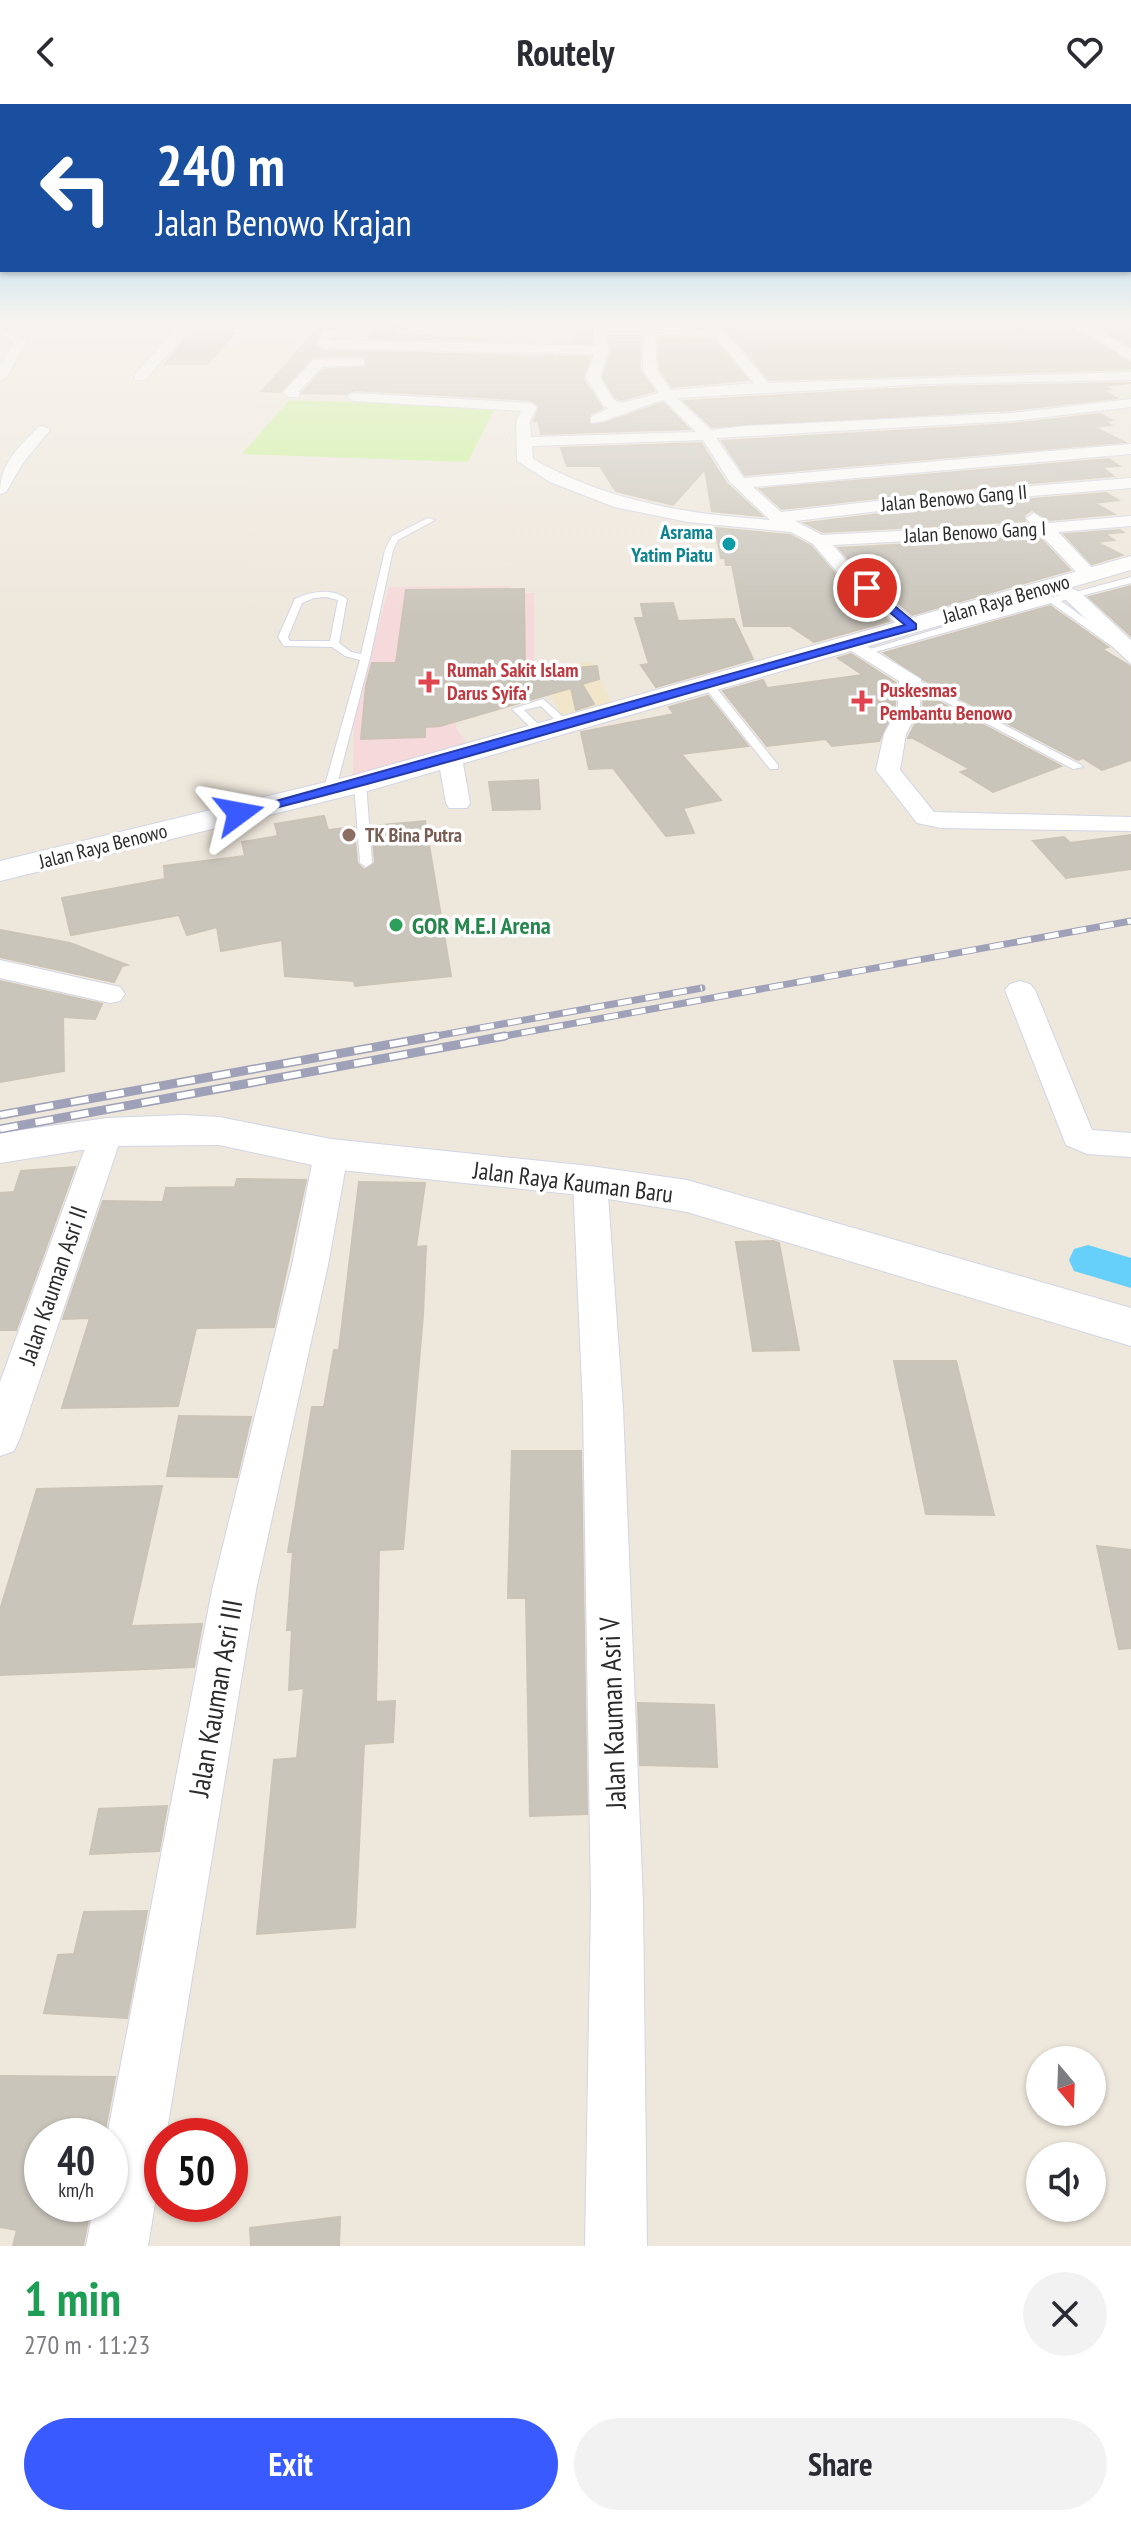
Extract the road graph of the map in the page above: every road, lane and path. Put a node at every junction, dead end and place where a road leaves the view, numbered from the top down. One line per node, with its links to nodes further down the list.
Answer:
1 (529, 420): 9 (street)
2 (679, 420): 6 (street)
3 (697, 420): 6 (street)
4 (877, 420): 7 (street)
5 (956, 420): 7 (street)
6 (701, 423): 7 (street); 9 (street); 12 (street)
7 (881, 424): 11 (street)
8 (43, 430): 14 (street)
9 (524, 442): 19 (street)
10 (1131, 449): 11 (street)
11 (927, 466): 12 (street); 16 (street)
12 (740, 483): 19 (street)
13 (1131, 483): 15 (street, Jalan Benowo Gang II)
14 (0, 489)
15 (1008, 494): 16 (street, Jalan Benowo Gang II); 20 (street)
16 (966, 496): 19 (street, Jalan Benowo Gang II)
17 (431, 520): 29 (lane)
18 (1131, 521): 20 (street, Jalan Benowo Gang I)
19 (784, 522): 21 (street)
20 (1044, 528): 21 (street, Jalan Benowo Gang I); 23 (street)
21 (819, 540): 24 (street)
22 (1128, 571): 23 (main road, Jalan Raya Benowo)
23 (1062, 592): 24 (main road, Jalan Raya Benowo); 25 (street); 27 (lane); 30 (lane)
24 (912, 627): 27 (main road, Jalan Raya Benowo)
25 (1123, 634): 28 (street)
26 (334, 644): 26 (lane); 29 (lane)
27 (859, 647): 31 (street); 32 (main road, Jalan Raya Benowo)
28 (1131, 651)
29 (365, 658): 37 (lane)
30 (1131, 661)
31 (910, 679): 35 (lane); 39 (street)
32 (706, 682): 33 (main road, Jalan Raya Benowo); 34 (lane)
33 (450, 758): 36 (main road, Jalan Raya Benowo); 38 (street)
34 (774, 767)
35 (1077, 767)
36 (360, 783): 37 (main road, Jalan Raya Benowo); 40 (lane)
37 (329, 792): 41 (main road, Jalan Raya Benowo)
38 (458, 803)
39 (1131, 824)
40 (366, 863)
41 (0, 871)
42 (0, 969): 44 (street)
43 (1020, 990): 46 (street)
44 (110, 994)
45 (107, 1132): 47 (street, Jalan Raya Kauman Baru); 48 (street, Jalan Raya Kauman Baru); 51 (street, Jalan Kauman Asri II)
46 (1131, 1145)
47 (0, 1148)
48 (331, 1154): 49 (street, Jalan Raya Kauman Baru); 52 (street, Jalan Kauman Asri III)
49 (590, 1181): 50 (street, Jalan Raya Kauman Baru); 53 (street, Jalan Kauman Asri V)
50 (1131, 1327)
51 (0, 1438)
52 (117, 2246)
53 (616, 2246)

